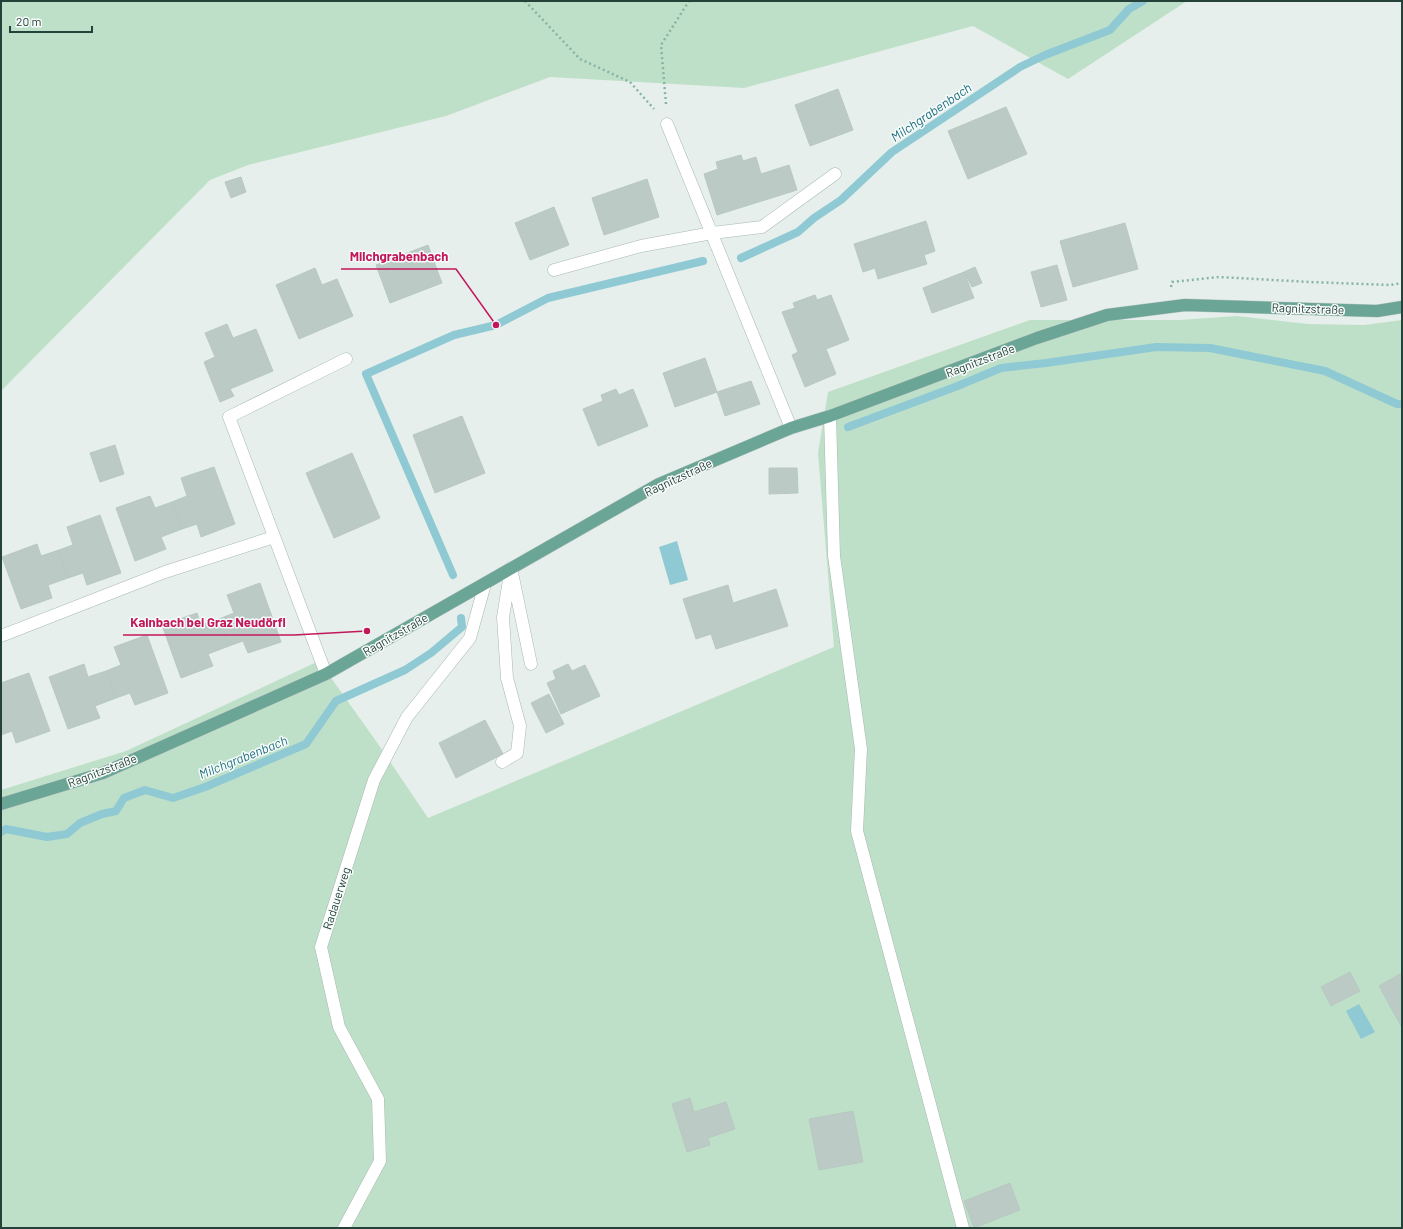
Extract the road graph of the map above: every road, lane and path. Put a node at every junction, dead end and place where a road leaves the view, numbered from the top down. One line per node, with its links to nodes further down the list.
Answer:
1 (525, 1): 3 (path)
2 (689, 1): 3 (path)
3 (668, 124): 5 (street)
4 (835, 174): 5 (street)
5 (712, 233): 6 (street); 12 (street)
6 (554, 270)
7 (1402, 283): 8 (path)
8 (1165, 307): 9 (main road, Ragnitzstraße); 11 (main road, Ragnitzstraße)
9 (1402, 307)
10 (346, 359): 13 (street)
11 (830, 416): 12 (main road, Ragnitzstraße); 22 (street)
12 (791, 428): 14 (main road, Ragnitzstraße)
13 (274, 537): 16 (street); 18 (street)
14 (511, 568): 15 (main road, Ragnitzstraße); 17 (street); 19 (street)
15 (485, 584): 18 (main road, Ragnitzstraße); 21 (street, Radauerweg)
16 (1, 636)
17 (531, 664)
18 (326, 674): 20 (main road, Ragnitzstraße)
19 (502, 762)
20 (1, 804)
21 (344, 1228)
22 (963, 1228)

